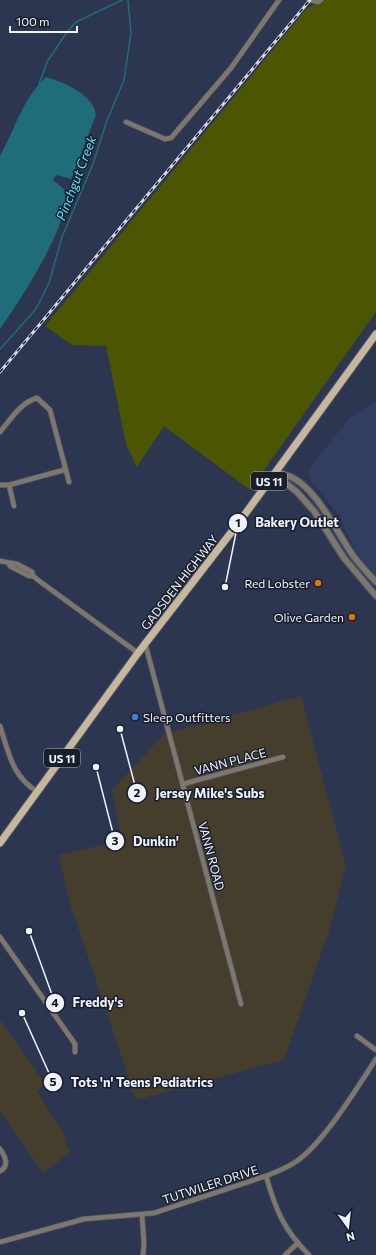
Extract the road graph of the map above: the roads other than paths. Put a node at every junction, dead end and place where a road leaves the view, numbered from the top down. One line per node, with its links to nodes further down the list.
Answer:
1 (279, 0): 4 (street)
2 (310, 0): 3 (street)
3 (321, 0)
4 (126, 122)
5 (376, 334): 8 (main road, GADSDEN HIGHWAY / US 11)
6 (0, 432): 7 (street)
7 (64, 470): 9 (street); 11 (street)
8 (278, 472): 14 (street); 15 (street); 16 (main road, GADSDEN HIGHWAY / US 11)
9 (69, 482)
10 (0, 485): 11 (street)
11 (9, 485): 12 (street)
12 (14, 506)
13 (0, 561): 17 (street)
14 (376, 582)
15 (376, 596)
16 (146, 643): 17 (main road, GADSDEN HIGHWAY / US 11); 20 (street, VANN ROAD)
17 (138, 653): 21 (main road, GADSDEN HIGHWAY / US 11)
18 (0, 726): 21 (street)
19 (283, 757): 20 (street, VANN PLACE)
20 (183, 784): 24 (street, VANN ROAD)
21 (38, 792): 22 (main road, GADSDEN HIGHWAY / US 11)
22 (0, 843)
23 (0, 936): 27 (street)
24 (241, 1004)
25 (357, 1036): 26 (street)
26 (376, 1050)
27 (75, 1052)
28 (376, 1059): 31 (street, TUTWILER DRIVE)
29 (0, 1149): 30 (street)
30 (0, 1171)
31 (266, 1176): 32 (street, TUTWILER DRIVE); 34 (street)
32 (142, 1215): 33 (street, TUTWILER DRIVE); 35 (street)
33 (0, 1242)
34 (297, 1244): 36 (street); 37 (street)
35 (143, 1255)
36 (285, 1255)
37 (309, 1255)

